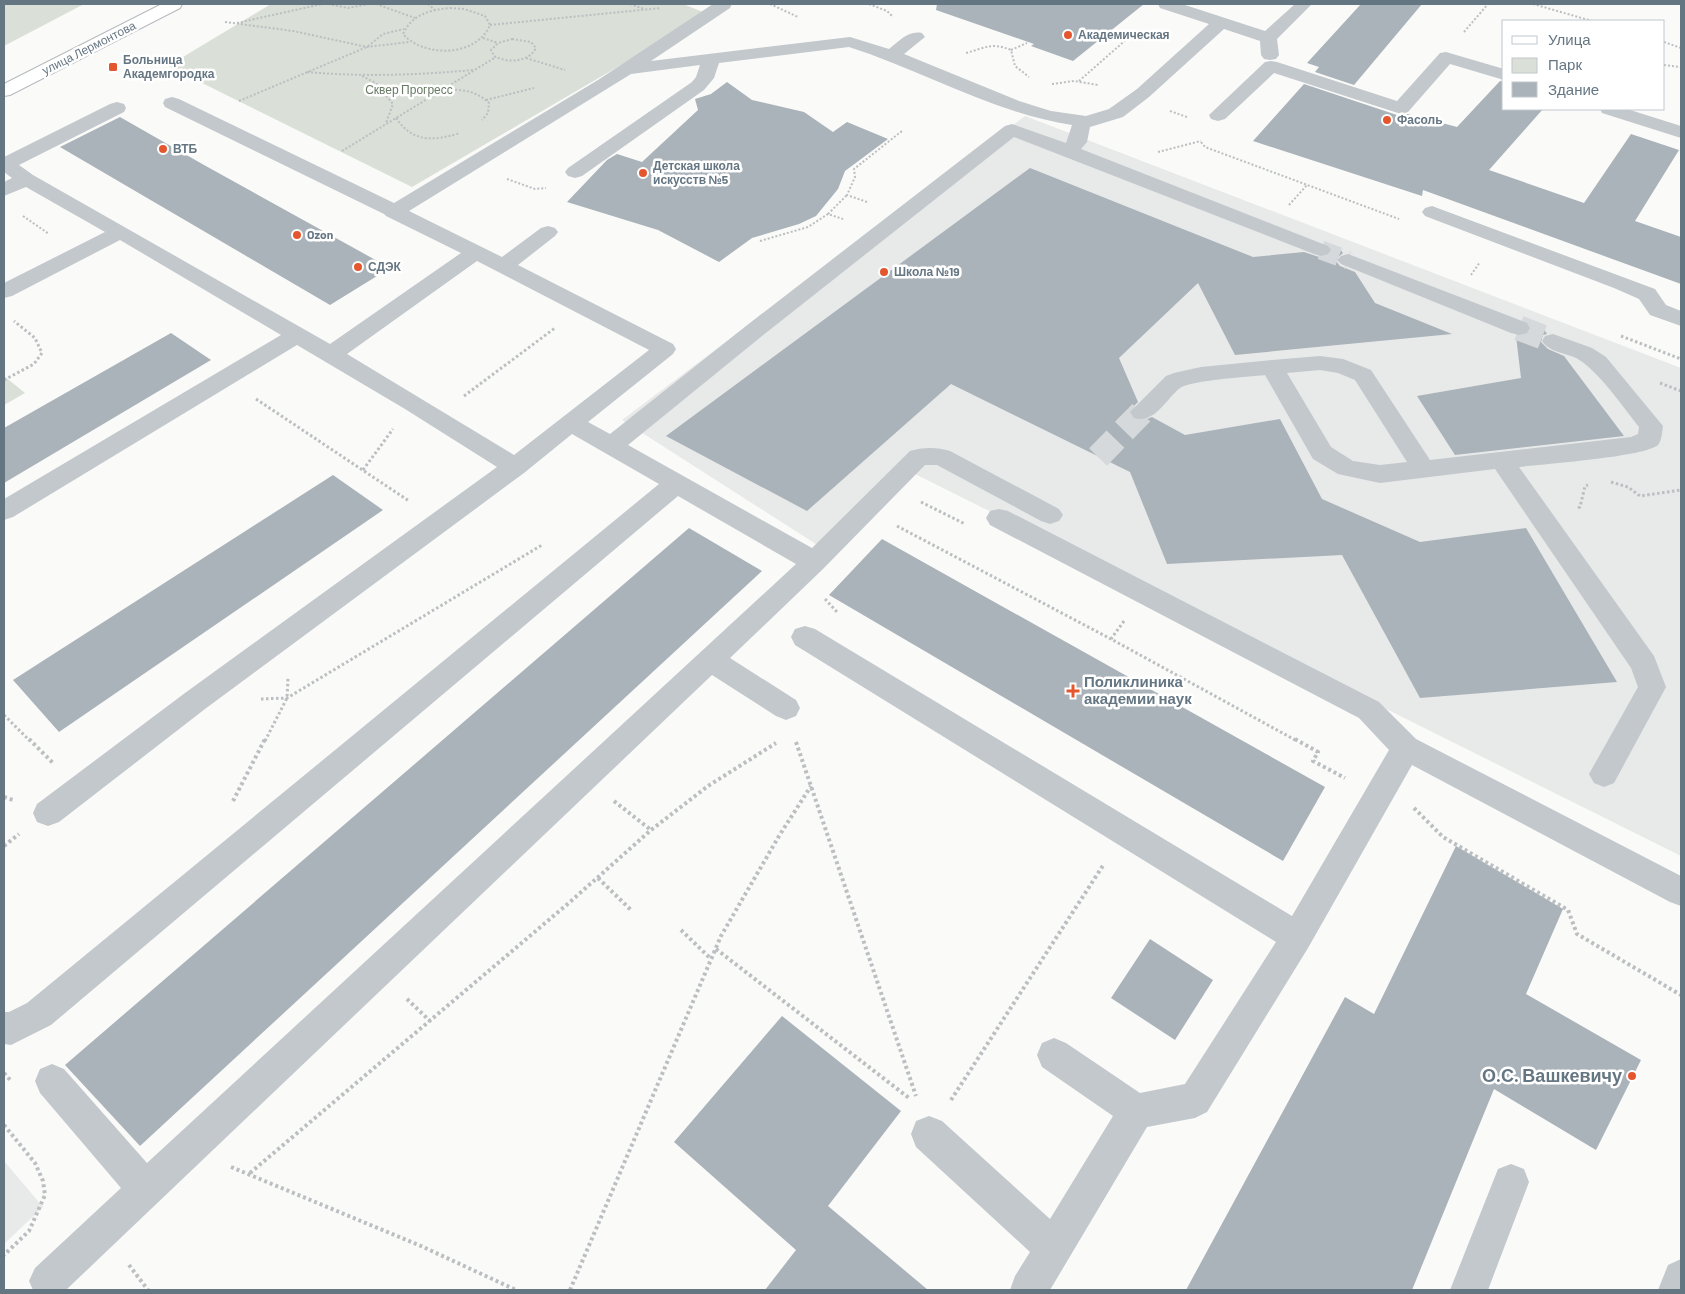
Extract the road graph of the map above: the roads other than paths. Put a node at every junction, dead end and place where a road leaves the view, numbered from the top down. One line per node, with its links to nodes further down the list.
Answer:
1 (174, 4): 13 (main road, улица Лермонтова)
2 (720, 4): 11 (street)
3 (1166, 4): 5 (street)
4 (1304, 4): 7 (street)
5 (1221, 22): 7 (street); 18 (street)
6 (916, 38): 8 (street)
7 (1268, 38): 10 (street)
8 (891, 55): 9 (street); 18 (street)
9 (711, 59): 11 (street); 22 (street)
10 (1271, 66): 12 (street); 17 (street)
11 (628, 69): 25 (street)
12 (1502, 74)
13 (4, 91)
14 (172, 103): 25 (street)
15 (117, 108): 21 (street)
16 (1612, 110): 19 (street)
17 (1218, 115)
18 (1082, 122): 20 (street)
19 (1681, 132)
20 (1069, 151): 29 (street); 42 (street)
21 (4, 164): 23 (street)
22 (575, 172)
23 (26, 179): 24 (street); 27 (street)
24 (4, 190)
25 (393, 212): 30 (street)
26 (1432, 212): 34 (street)
27 (121, 232): 33 (street); 36 (street)
28 (548, 232): 32 (street)
29 (1321, 250)
30 (476, 252): 32 (street); 38 (street)
31 (1348, 260): 35 (street)
32 (503, 266): 41 (street)
33 (4, 291)
34 (1681, 319)
35 (1519, 328)
36 (297, 335): 38 (street); 47 (street)
37 (1553, 341): 43 (street)
38 (330, 356): 44 (street)
39 (1272, 367): 40 (street); 45 (street); 45 (street)
40 (1142, 412)
41 (571, 423): 42 (street); 44 (street)
42 (611, 446): 46 (street)
43 (1501, 460): 45 (street); 55 (street)
44 (515, 467): 56 (street)
45 (1423, 468)
46 (677, 483): 50 (street); 59 (street)
47 (4, 511)
48 (1050, 515): 50 (street)
49 (999, 518): 54 (street)
50 (814, 562): 52 (street)
51 (805, 637): 58 (street)
52 (710, 659): 53 (street); 65 (street)
53 (790, 720)
54 (1406, 748): 57 (street); 58 (street)
55 (1604, 774)
56 (48, 813)
57 (1681, 892)
58 (1297, 937): 62 (street)
59 (4, 1028)
60 (1054, 1055): 62 (street)
61 (52, 1081): 65 (street)
62 (1136, 1111): 66 (street)
63 (925, 1120): 66 (street)
64 (1511, 1182): 70 (street)
65 (146, 1189): 68 (street)
66 (1054, 1248): 69 (street)
67 (1681, 1278): 71 (street)
68 (48, 1281)
69 (1029, 1290)
70 (1469, 1290)
71 (1677, 1290)

